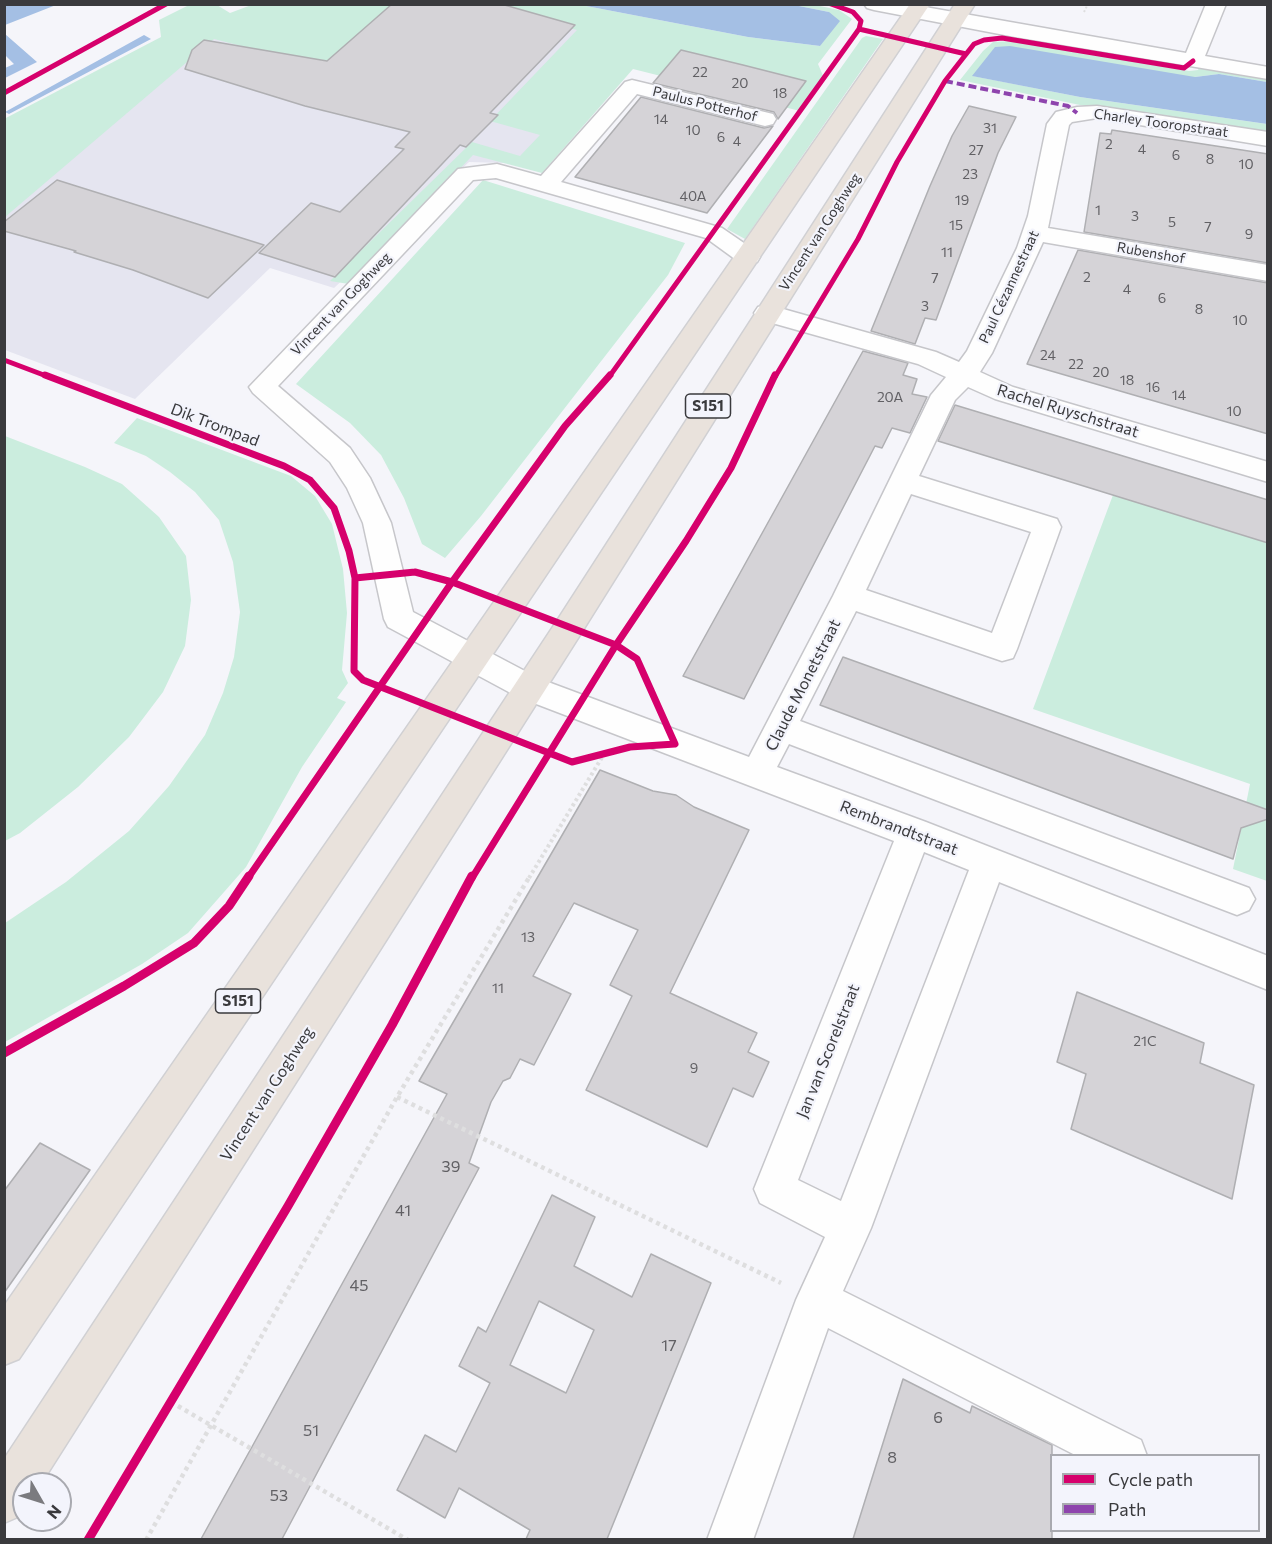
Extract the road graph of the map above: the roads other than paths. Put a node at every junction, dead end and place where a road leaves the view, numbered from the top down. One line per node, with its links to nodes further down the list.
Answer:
1 (873, 4): 3 (street)
2 (1216, 4): 5 (street)
3 (917, 8): 4 (street); 12 (main road, S151)
4 (960, 12): 5 (street); 14 (main road, Vincent van Goghweg / S151)
5 (1193, 61): 6 (street)
6 (1268, 73)
7 (765, 119): 10 (street, Paulus Potterhof)
8 (1058, 124): 9 (street, Charley Tooropstraat); 11 (street, Paul Cézannestraat)
9 (1268, 139)
10 (546, 185): 12 (street, Vincent van Goghweg); 19 (street, Vincent van Goghweg)
11 (1035, 233): 13 (street, Rubenshof); 15 (street, Paul Cézannestraat)
12 (748, 257): 19 (main road, S151)
13 (1268, 273)
14 (767, 313): 15 (street, Rachel Ruyschstraat); 20 (main road, Vincent van Goghweg / S151)
15 (964, 375): 16 (street, Rachel Ruyschstraat); 17 (street, Claude Monetstraat)
16 (1268, 472)
17 (903, 481): 18 (street, Claude Monetstraat); 18 (street)
18 (848, 596): 21 (street, Claude Monetstraat)
19 (473, 658): 20 (street, Vincent van Goghweg); 29 (main road, S151)
20 (529, 688): 22 (street, Rembrandtstraat); 31 (main road, Vincent van Goghweg / S151)
21 (781, 727): 22 (street, Claude Monetstraat); 25 (street)
22 (757, 774): 23 (street, Rembrandtstraat)
23 (914, 833): 24 (street, Rembrandtstraat); 27 (street, Jan van Scorelstraat)
24 (989, 863): 26 (street, Rembrandtstraat); 27 (street)
25 (1237, 899)
26 (1268, 973)
27 (851, 1228): 28 (street)
28 (817, 1300): 30 (street); 32 (street)
29 (4, 1344)
30 (1123, 1454)
31 (4, 1500)
32 (730, 1539)

